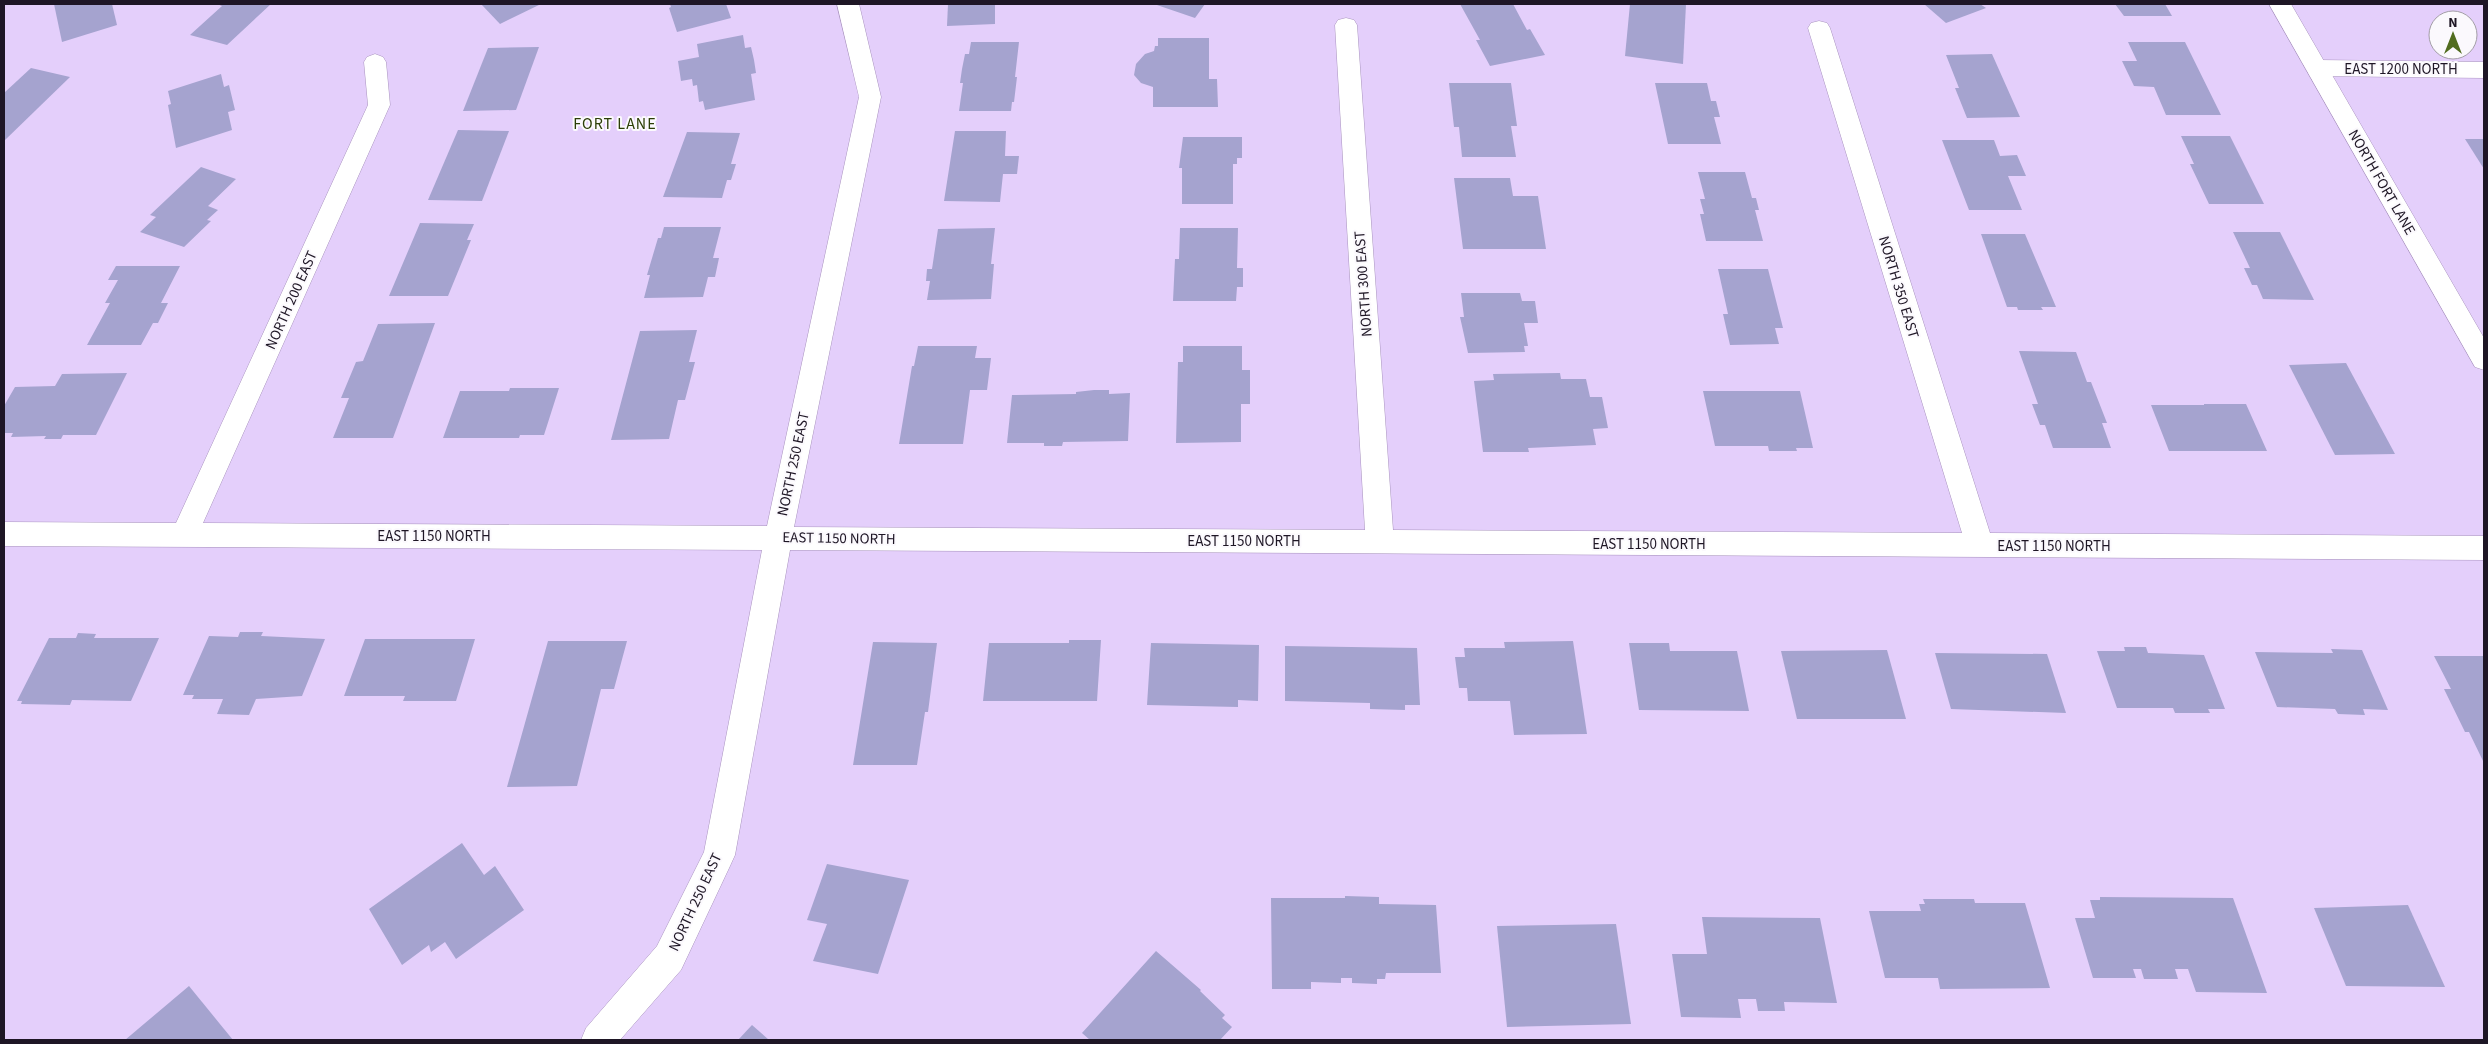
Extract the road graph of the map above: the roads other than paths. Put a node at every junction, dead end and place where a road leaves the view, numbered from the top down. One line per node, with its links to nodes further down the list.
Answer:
1 (848, 4): 11 (street, NORTH 250 EAST)
2 (2280, 4): 6 (street, NORTH FORT LANE)
3 (1346, 25): 12 (street, NORTH 300 EAST)
4 (1819, 28): 13 (street, NORTH 350 EAST)
5 (375, 62): 10 (street, NORTH 200 EAST)
6 (2317, 68): 7 (street, EAST 1200 NORTH); 8 (street, NORTH FORT LANE)
7 (2484, 70)
8 (2484, 360)
9 (4, 534): 10 (street, EAST 1150 NORTH)
10 (184, 535): 11 (street, EAST 1150 NORTH)
11 (778, 538): 12 (street, EAST 1150 NORTH); 15 (street, NORTH 250 EAST)
12 (1380, 542): 13 (street, EAST 1150 NORTH)
13 (1980, 546): 14 (street, EAST 1150 NORTH)
14 (2484, 548)
15 (598, 1040)

